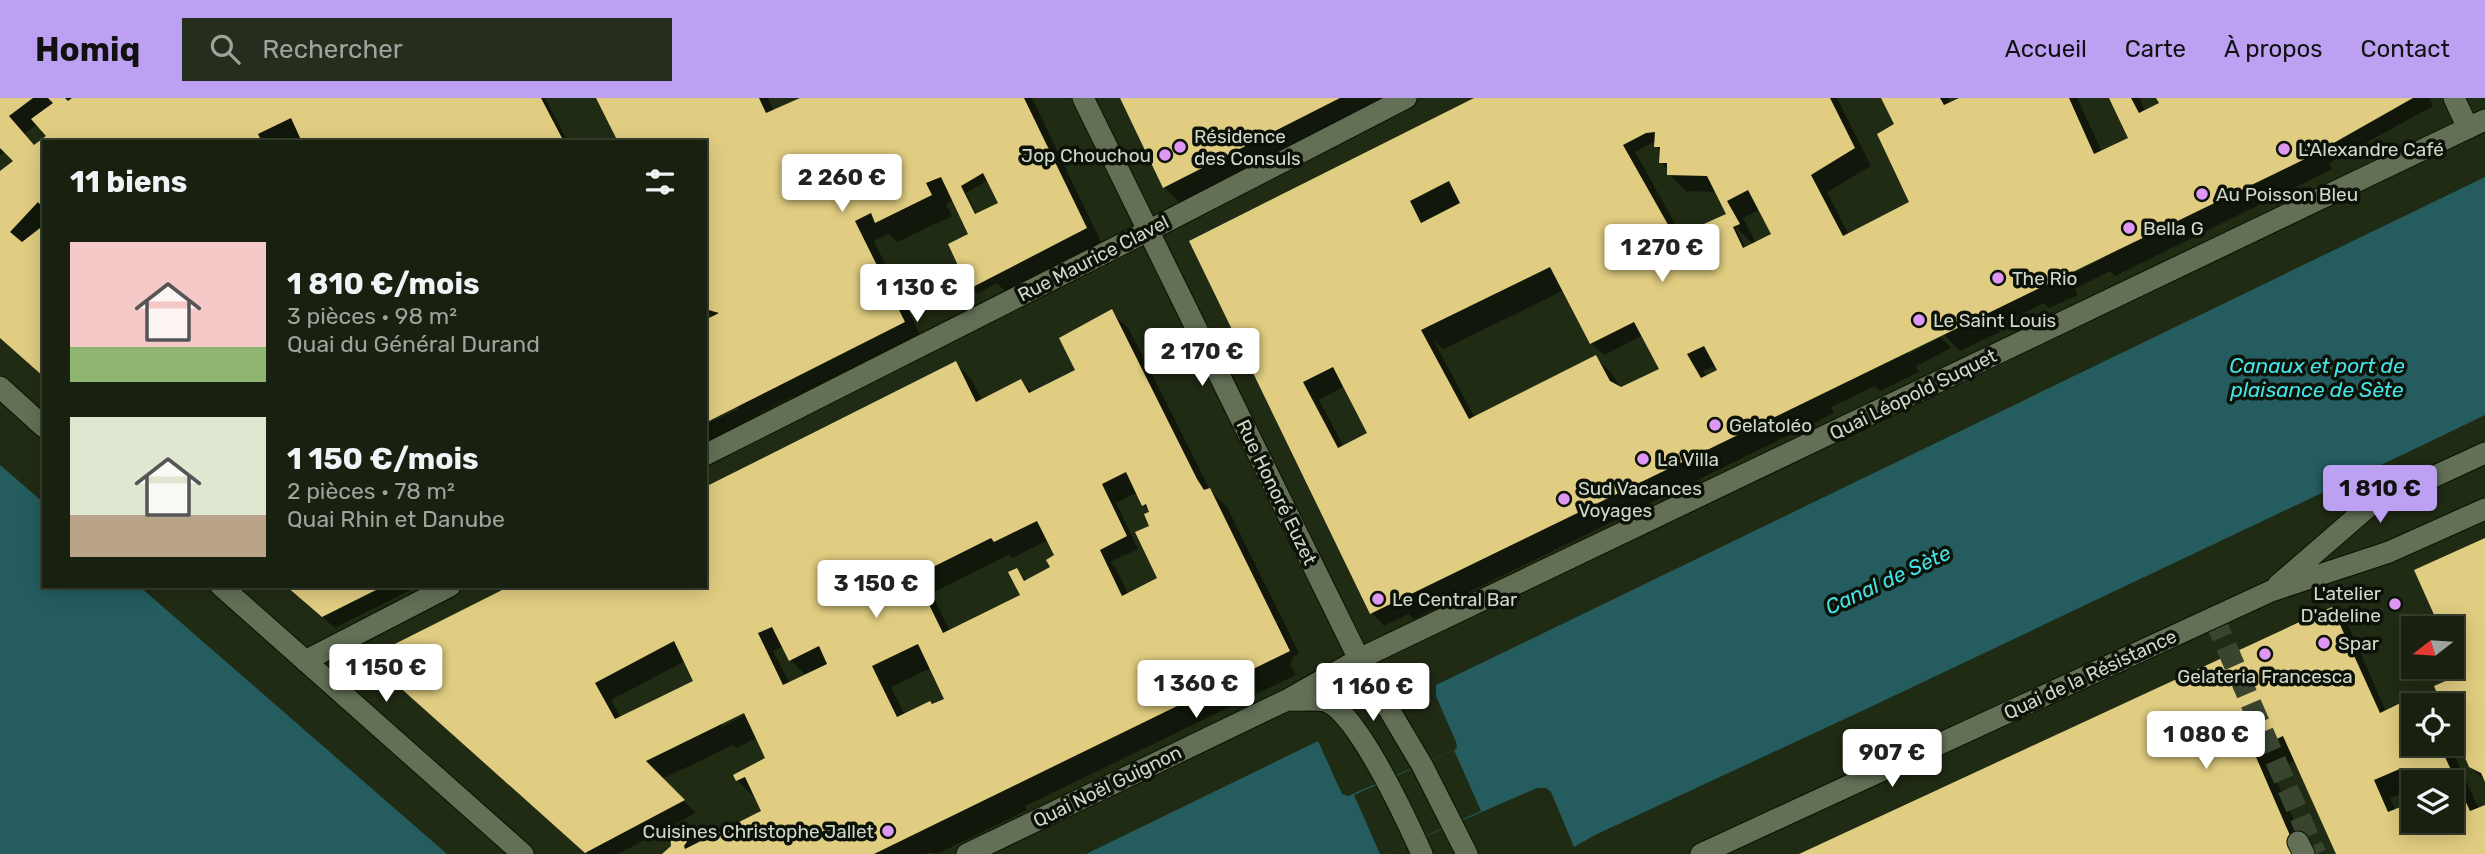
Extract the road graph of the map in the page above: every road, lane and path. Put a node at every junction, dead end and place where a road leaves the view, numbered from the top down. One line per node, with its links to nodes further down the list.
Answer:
1 (1083, 98): 5 (street, Rue Honoré Euzet)
2 (1406, 98): 5 (street, Rue Maurice Clavel)
3 (2454, 98): 4 (street)
4 (2476, 124): 14 (street, Quai Léopold Suquet)
5 (1148, 231): 9 (street, Rue Maurice Clavel); 14 (street, Rue Honoré Euzet)
6 (0, 387): 7 (street)
7 (42, 424)
8 (2485, 453): 13 (street)
9 (707, 454)
10 (2485, 509): 13 (street, Quai de la Résistance)
11 (223, 588): 15 (street)
12 (446, 588): 15 (street)
13 (2271, 591): 21 (street, Quai de la Résistance)
14 (1359, 659): 16 (street, Quai Noël Guignon); 20 (street, Rue Honoré Euzet)
15 (305, 661): 18 (street)
16 (1287, 700): 17 (street); 19 (street, Quai Noël Guignon)
17 (1419, 847)
18 (523, 854)
19 (967, 854)
20 (1467, 854)
21 (1702, 854)

